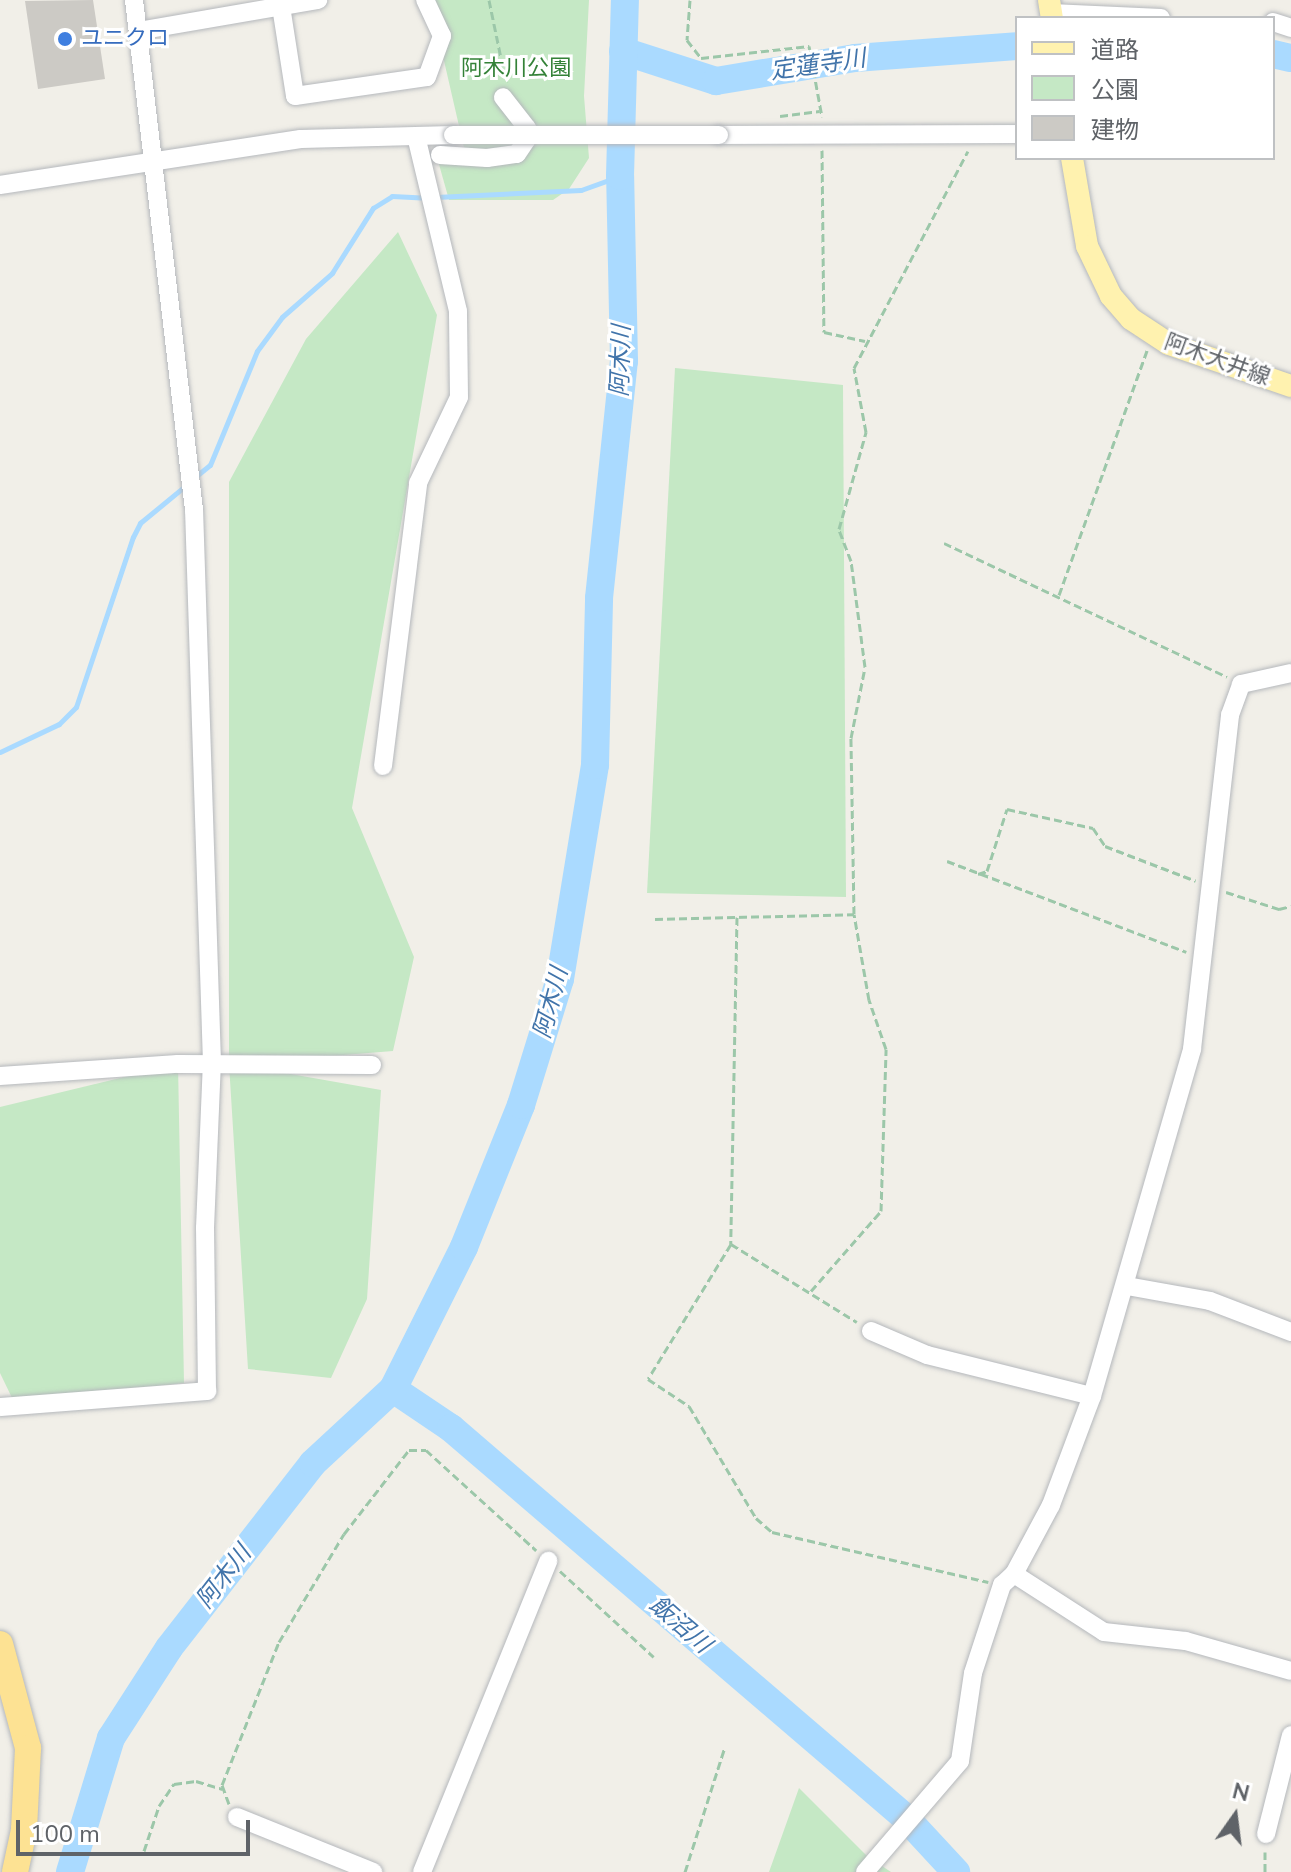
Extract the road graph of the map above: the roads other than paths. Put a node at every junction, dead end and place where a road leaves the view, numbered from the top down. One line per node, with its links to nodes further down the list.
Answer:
1 (134, 0): 7 (street)
2 (318, 0): 4 (street)
3 (425, 0): 4 (street)
4 (281, 3): 7 (street)
5 (1051, 10): 6 (street)
6 (1126, 16)
7 (138, 31): 13 (street)
8 (503, 97): 11 (street)
9 (1015, 134): 10 (street, bridge)
10 (416, 136): 13 (street); 17 (street)
11 (440, 155)
12 (1072, 160): 15 (main road, 阿木大井線)
13 (155, 161): 14 (street); 18 (street)
14 (0, 185)
15 (1291, 386)
16 (1291, 673): 21 (street)
17 (383, 766)
18 (212, 1063): 19 (street); 20 (street); 25 (street)
19 (372, 1065)
20 (0, 1076)
21 (1127, 1286): 23 (street); 24 (street)
22 (871, 1331): 24 (street)
23 (1291, 1332)
24 (1092, 1396): 27 (street)
25 (0, 1407)
26 (548, 1561): 35 (street)
27 (1008, 1580): 29 (street); 36 (street)
28 (0, 1644): 33 (highway)
29 (1291, 1671)
30 (1291, 1735): 32 (street)
31 (237, 1817): 34 (street)
32 (1266, 1834)
33 (15, 1872)
34 (373, 1872)
35 (422, 1872)
36 (865, 1872)

